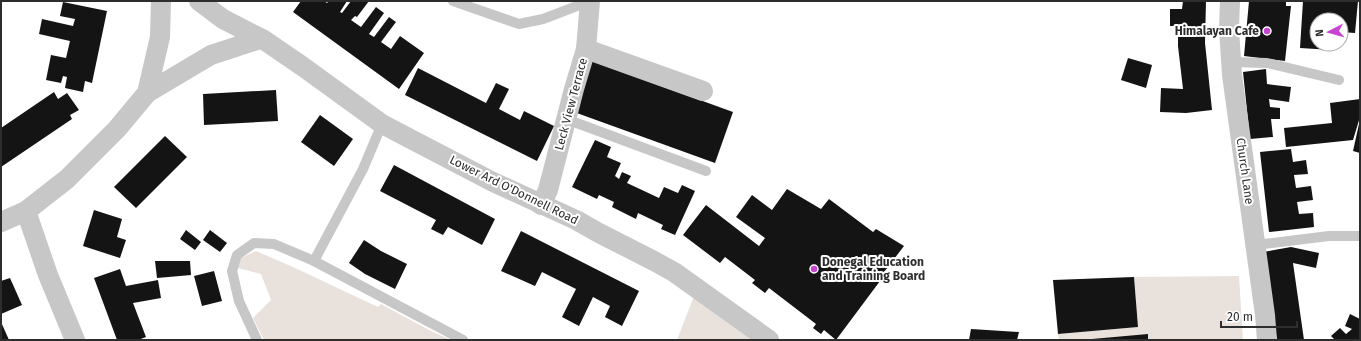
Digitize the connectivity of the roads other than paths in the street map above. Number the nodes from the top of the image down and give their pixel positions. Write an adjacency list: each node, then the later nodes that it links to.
1 (161, 1): 11 (street)
2 (199, 1): 6 (street, Lower Ard O'Donnell Road)
3 (453, 1): 4 (lane)
4 (590, 1): 7 (street, Leck View Terrace)
5 (1230, 1): 8 (street, Church Lane)
6 (260, 39): 11 (street); 13 (street, Lower Ard O'Donnell Road)
7 (586, 49): 10 (street); 12 (street, Leck View Terrace)
8 (1231, 62): 9 (lane); 19 (street, Church Lane)
9 (1339, 80)
10 (703, 91)
11 (147, 93): 16 (street)
12 (566, 119): 14 (lane); 15 (street, Leck View Terrace)
13 (382, 124): 15 (street, Lower Ard O'Donnell Road); 20 (lane)
14 (706, 171)
15 (542, 204): 24 (street, Lower Ard O'Donnell Road)
16 (26, 210): 17 (street); 21 (street)
17 (1, 222)
18 (1360, 236): 19 (lane)
19 (1256, 245): 25 (street, Church Lane)
20 (314, 261): 22 (lane); 23 (lane)
21 (75, 340)
22 (257, 340)
23 (464, 340)
24 (769, 340)
25 (1267, 340)

